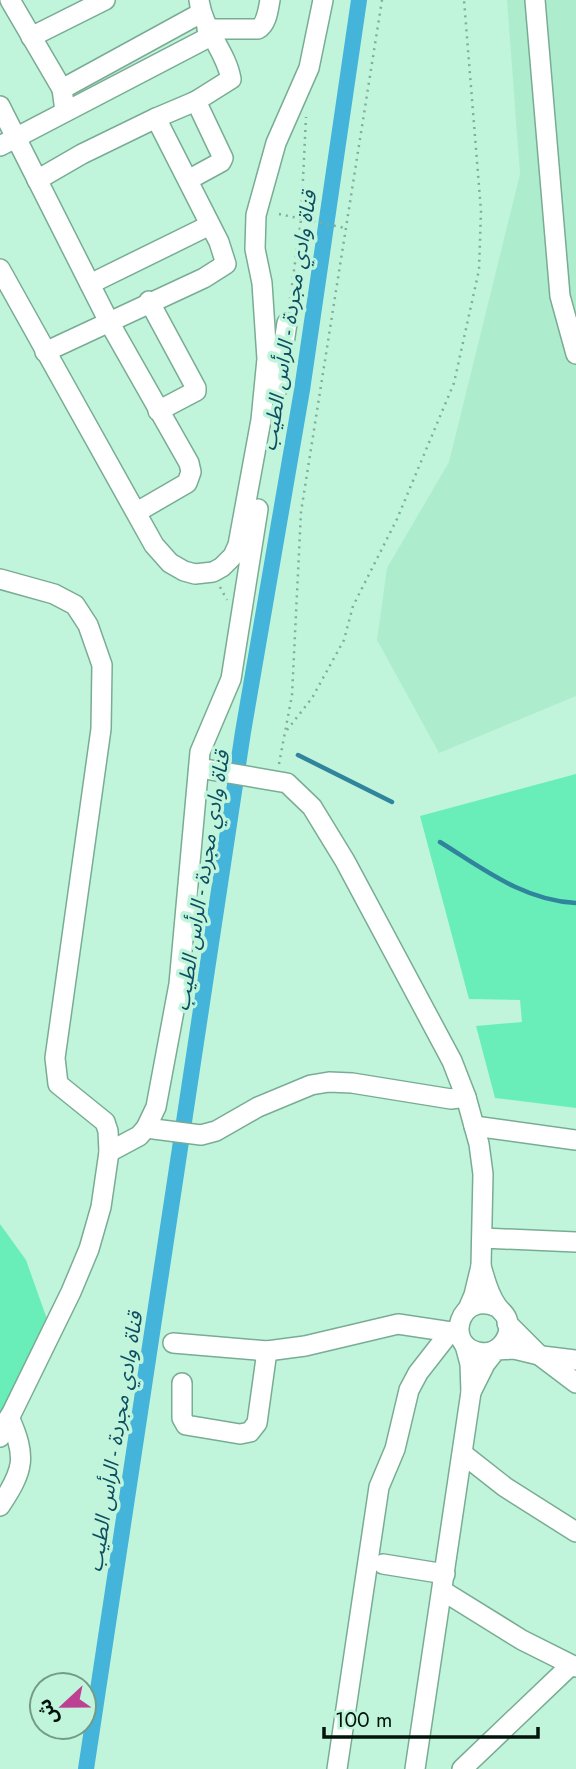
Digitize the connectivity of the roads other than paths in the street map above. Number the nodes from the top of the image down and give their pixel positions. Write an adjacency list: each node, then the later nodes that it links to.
1 (10, 0): 7 (street)
2 (105, 0): 7 (street)
3 (270, 0): 6 (street)
4 (323, 0): 25 (street)
5 (535, 0): 23 (street)
6 (205, 20): 8 (street); 9 (street); 11 (street)
7 (32, 37): 8 (street)
8 (62, 89): 11 (street)
9 (197, 101): 12 (street); 15 (street)
10 (0, 106): 13 (street)
11 (65, 111): 13 (street)
12 (156, 118): 14 (street); 15 (street)
13 (9, 141): 14 (street)
14 (37, 180): 18 (street)
15 (188, 180): 16 (street)
16 (210, 225): 18 (street); 19 (street)
17 (0, 270): 22 (street)
18 (90, 284): 20 (street)
19 (149, 301): 20 (street); 24 (street)
20 (109, 322): 22 (street); 24 (street)
21 (287, 323): 27 (street)
22 (45, 352): 25 (street)
23 (576, 354)
24 (158, 411): 25 (street)
25 (137, 512)
26 (0, 579): 32 (street)
27 (204, 769): 28 (street); 30 (street)
28 (466, 1097): 29 (street); 30 (street)
29 (474, 1126): 31 (street); 33 (street)
30 (153, 1129): 32 (street)
31 (576, 1140)
32 (109, 1152): 47 (street)
33 (482, 1238): 34 (street); 35 (street)
34 (576, 1242)
35 (481, 1266): 36 (street); 37 (street)
36 (468, 1309): 37 (street); 38 (street)
37 (502, 1315): 40 (street); 42 (street)
38 (458, 1337): 40 (street); 41 (street); 46 (street); 55 (street)
39 (173, 1343): 41 (street)
40 (496, 1350): 42 (street); 46 (street)
41 (267, 1351): 44 (street)
42 (539, 1355): 43 (street); 45 (street)
43 (576, 1360)
44 (182, 1383)
45 (576, 1383)
46 (471, 1392): 49 (street)
47 (9, 1417): 48 (street); 50 (street)
48 (0, 1437)
49 (463, 1454): 51 (street); 53 (street)
50 (0, 1506)
51 (576, 1532)
52 (383, 1564): 53 (street)
53 (444, 1582): 54 (street); 56 (street)
54 (573, 1666): 57 (street)
55 (337, 1769)
56 (415, 1769)
57 (462, 1769)

